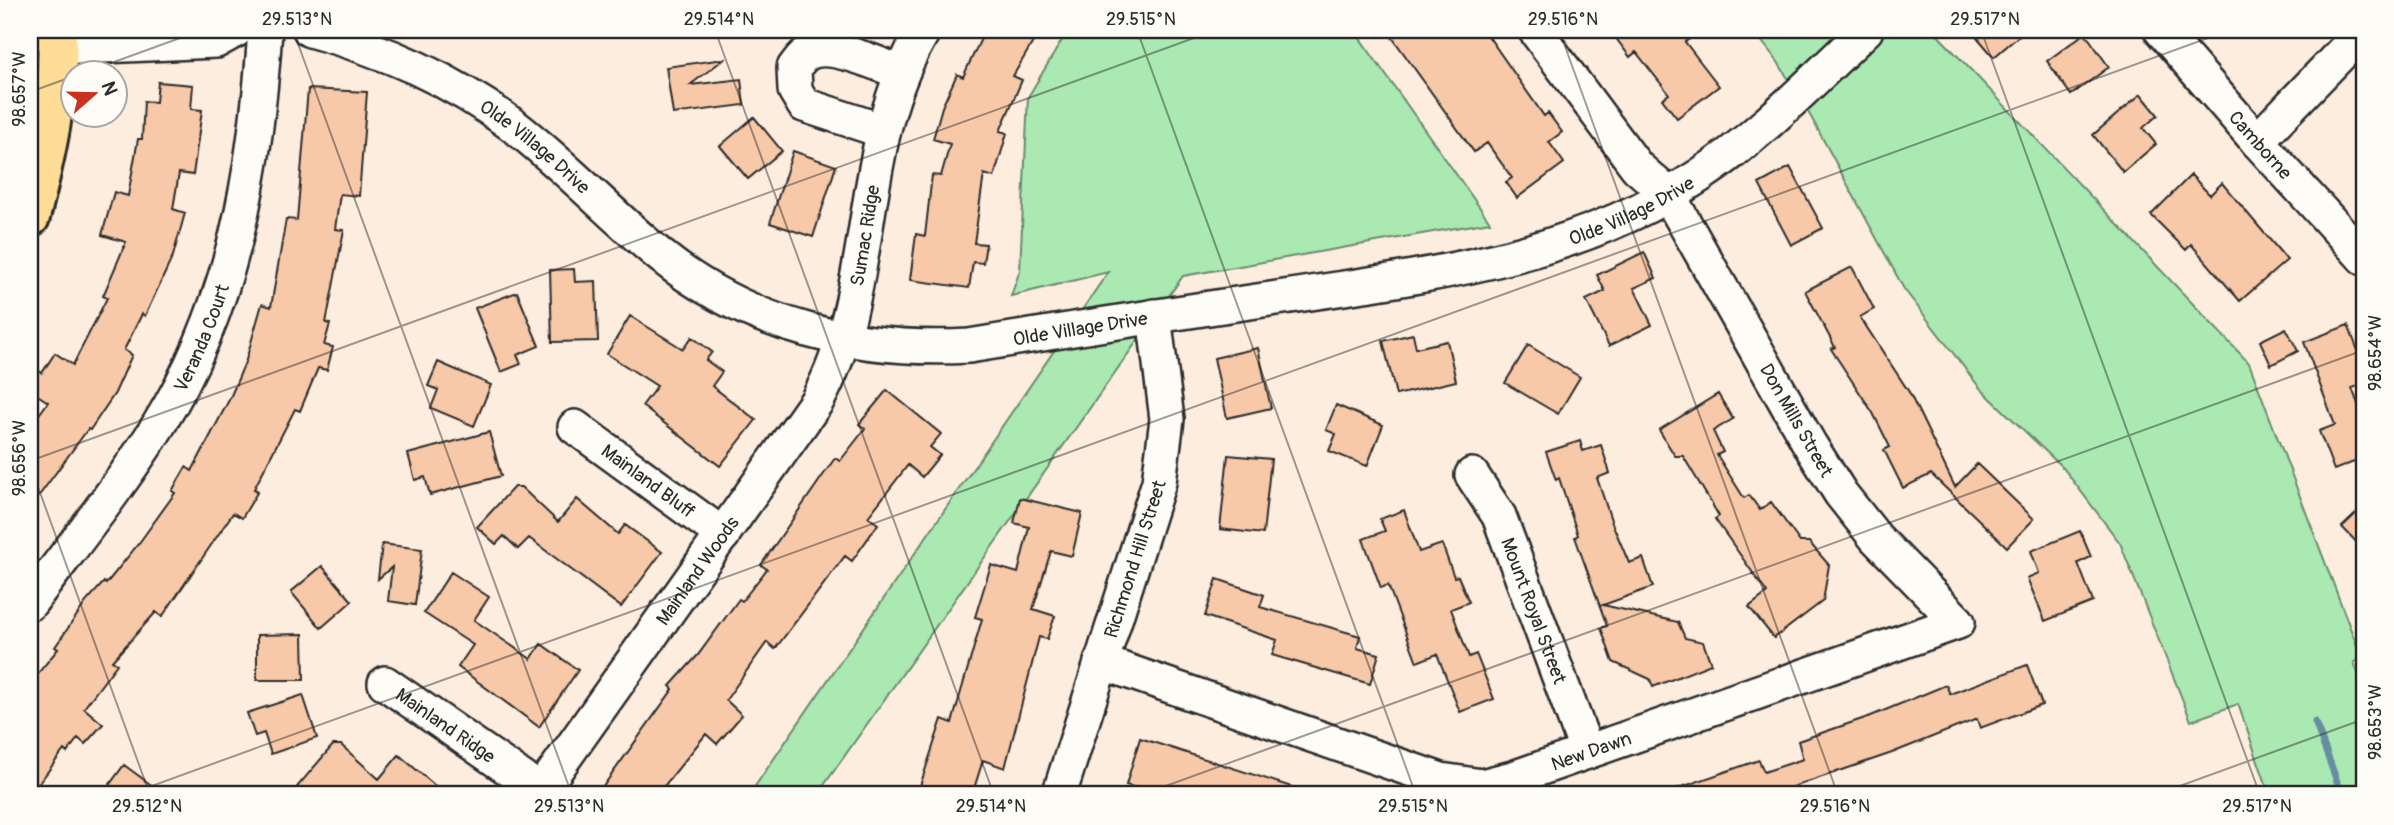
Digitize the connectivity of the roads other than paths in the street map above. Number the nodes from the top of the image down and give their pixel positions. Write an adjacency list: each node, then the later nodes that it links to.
1 (236, 30): 9 (street)
2 (265, 30): 21 (street, Veranda Court)
3 (310, 30): 17 (street, Olde Village Drive)
4 (924, 30): 10 (street, Sumac Ridge)
5 (1535, 30): 13 (street, Don Mills Street)
6 (1866, 30): 13 (street, Olde Village Drive)
7 (2161, 30): 12 (street, Camborne)
8 (2364, 30): 12 (street)
9 (57, 39): 14 (main road)
10 (902, 73): 11 (street, Sumac Ridge); 11 (street)
11 (883, 131): 17 (street, Sumac Ridge)
12 (2257, 141): 15 (street, Camborne)
13 (1668, 194): 16 (street, Olde Village Drive); 22 (street, Don Mills Street)
14 (30, 217)
15 (2364, 258)
16 (1154, 316): 17 (street, Olde Village Drive); 23 (street, Richmond Hill Street)
17 (845, 340): 20 (street, Mainland Woods)
18 (575, 427): 20 (street, Mainland Bluff)
19 (1472, 475): 25 (street, Mount Royal Street)
20 (723, 535): 26 (street, Mainland Woods)
21 (30, 603)
22 (1958, 622): 25 (street, New Dawn)
23 (1101, 662): 25 (street, New Dawn); 27 (street, Richmond Hill Street)
24 (385, 683): 26 (street, Mainland Ridge)
25 (1587, 752)
26 (539, 793)
27 (1059, 795)

